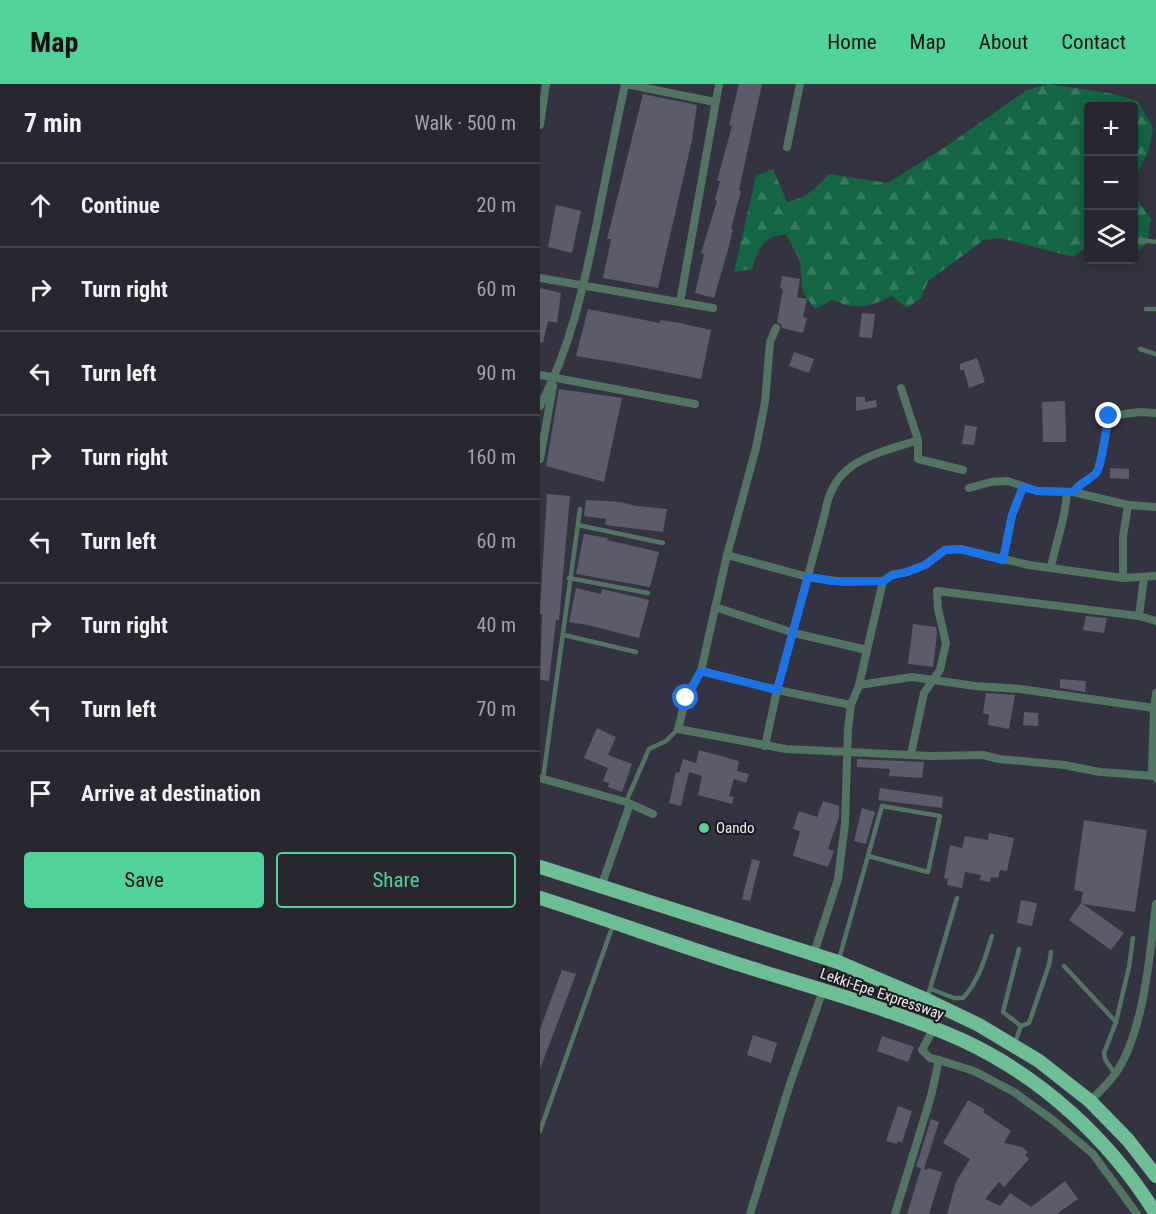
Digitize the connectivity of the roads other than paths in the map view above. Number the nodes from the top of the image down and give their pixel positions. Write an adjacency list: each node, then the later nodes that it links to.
1 (546, 84): 6 (street)
2 (626, 84): 5 (street); 11 (street)
3 (719, 84): 5 (street)
4 (800, 84): 7 (street)
5 (715, 102): 12 (street)
6 (540, 125)
7 (787, 147)
8 (1138, 240): 9 (lane)
9 (1156, 242)
10 (540, 278): 11 (street)
11 (584, 285): 12 (street); 20 (street)
12 (680, 302): 13 (street)
13 (713, 308)
14 (1146, 309): 15 (lane)
15 (1156, 309)
16 (776, 328): 36 (street)
17 (1140, 349): 18 (lane)
18 (1156, 354)
19 (540, 375): 20 (street)
20 (555, 378): 22 (street); 23 (street); 26 (street)
21 (901, 388): 25 (street)
22 (695, 404)
23 (540, 406)
24 (1156, 413): 30 (street)
25 (918, 440): 27 (street); 40 (street)
26 (540, 459)
27 (963, 470)
28 (1023, 487): 29 (street); 30 (street); 37 (street)
29 (969, 488)
30 (1070, 492): 31 (street); 38 (street)
31 (1128, 505): 32 (street); 43 (street)
32 (1156, 507)
33 (580, 509): 34 (lane)
34 (578, 525): 35 (lane); 42 (lane)
35 (663, 543)
36 (727, 555): 40 (street); 46 (street)
37 (1003, 560): 38 (street); 44 (street)
38 (1051, 567): 43 (street)
39 (1156, 576): 41 (street)
40 (808, 577): 44 (street); 49 (street)
41 (1144, 577): 43 (street); 47 (street)
42 (569, 578): 45 (lane); 50 (lane)
43 (1123, 578)
44 (883, 581): 51 (street)
45 (648, 593)
46 (715, 608): 49 (street); 53 (street)
47 (1139, 616): 48 (street); 54 (street)
48 (1156, 621)
49 (794, 633): 51 (street); 56 (street)
50 (564, 635): 52 (lane); 65 (lane)
51 (867, 650): 55 (street)
52 (636, 652)
53 (701, 671): 56 (street); 60 (street)
54 (934, 680): 55 (street); 59 (street); 63 (street)
55 (859, 686): 58 (street)
56 (777, 690): 58 (street); 61 (street)
57 (1156, 693): 59 (street)
58 (851, 705): 62 (street)
59 (1154, 708): 64 (street)
60 (678, 729): 61 (street); 66 (lane)
61 (765, 746): 62 (street)
62 (848, 753): 63 (street); 79 (street)
63 (911, 754): 64 (street)
64 (1156, 777)
65 (541, 779): 66 (street)
66 (628, 803): 67 (street); 70 (street)
67 (653, 814)
68 (868, 856): 68 (lane); 80 (lane)
69 (540, 867): 70 (highway, Lekki-Epe Expressway)
70 (601, 887): 79 (highway, Lekki-Epe Expressway)
71 (540, 898): 74 (highway, Lekki-Epe Expressway)
72 (957, 898): 83 (lane)
73 (1156, 904): 90 (street)
74 (614, 923): 82 (highway, Lekki-Epe Expressway); 92 (lane)
75 (992, 936): 83 (lane)
76 (1133, 938): 85 (lane)
77 (1019, 949): 86 (lane)
78 (1051, 952): 86 (lane)
79 (814, 953): 80 (highway, Lekki-Epe Expressway)
80 (838, 962): 83 (highway, Lekki-Epe Expressway)
81 (1064, 966): 85 (lane)
82 (822, 990): 84 (highway, Lekki-Epe Expressway); 94 (street)
83 (925, 995): 84 (highway); 88 (highway, Lekki-Epe Expressway)
84 (908, 1018): 87 (highway, Lekki-Epe Expressway)
85 (1116, 1022): 90 (lane)
86 (1022, 1026): 88 (lane)
87 (934, 1028): 89 (street); 97 (highway, Lekki-Epe Expressway)
88 (1014, 1045): 91 (highway, Lekki-Epe Expressway)
89 (939, 1060): 95 (street); 96 (street)
90 (1115, 1074): 91 (street)
91 (1090, 1101): 93 (highway, Lekki-Epe Expressway)
92 (540, 1131)
93 (1156, 1176)
94 (750, 1214)
95 (895, 1214)
96 (1137, 1214)
97 (1155, 1214)

